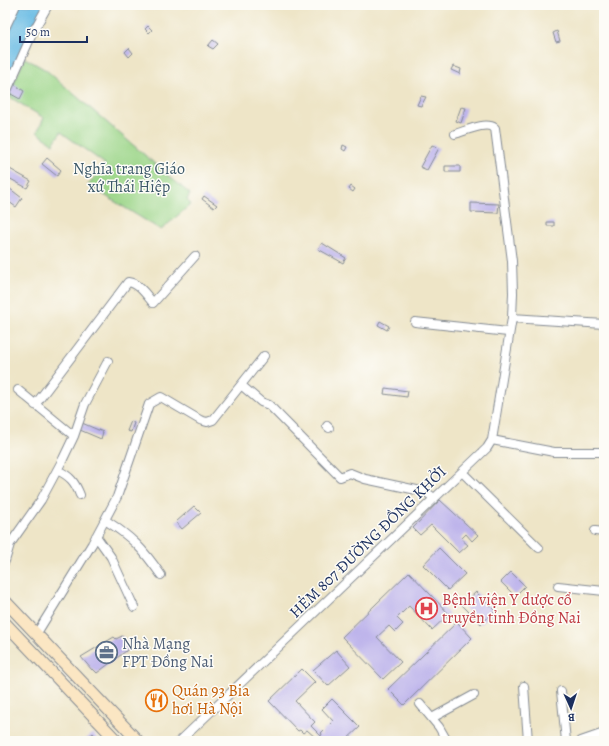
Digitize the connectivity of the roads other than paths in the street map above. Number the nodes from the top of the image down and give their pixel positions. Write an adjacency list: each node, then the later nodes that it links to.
1 (16, 5): 3 (street)
2 (48, 5): 5 (street)
3 (5, 28)
4 (5, 69): 5 (street)
5 (14, 76): 6 (street)
6 (5, 95)
7 (455, 134): 9 (street)
8 (195, 256): 17 (street)
9 (512, 318): 11 (street); 12 (street)
10 (415, 322): 12 (street)
11 (604, 324)
12 (508, 332): 19 (street)
13 (264, 356): 15 (street)
14 (108, 361): 18 (street)
15 (241, 385): 24 (street); 25 (street)
16 (18, 390): 17 (street)
17 (35, 405): 18 (street)
18 (74, 436): 21 (street)
19 (492, 440): 20 (street); 22 (street, HẺM 807 ĐƯỜNG ĐỒNG KHỞI)
20 (604, 452)
21 (57, 470): 23 (street); 30 (street)
22 (462, 472): 24 (street, HẺM 807 ĐƯỜNG ĐỒNG KHỞI); 29 (street)
23 (80, 495)
24 (434, 498): 46 (street, HẺM 807 ĐƯỜNG ĐỒNG KHỞI)
25 (105, 520): 28 (street); 31 (street)
26 (595, 531): 27 (street)
27 (604, 532)
28 (96, 536): 35 (street); 37 (street)
29 (539, 548)
30 (5, 561)
31 (161, 576)
32 (558, 586): 33 (street)
33 (604, 591)
34 (5, 601): 37 (main road)
35 (134, 607)
36 (5, 623): 44 (main road)
37 (37, 634): 45 (main road)
38 (524, 686): 48 (street)
39 (561, 691): 49 (street)
40 (474, 695): 42 (street)
41 (420, 704): 42 (street)
42 (432, 718): 47 (street)
43 (604, 733): 50 (street)
44 (117, 741)
45 (138, 741)
46 (180, 741)
47 (447, 741)
48 (528, 741)
49 (566, 741)
50 (581, 741)

